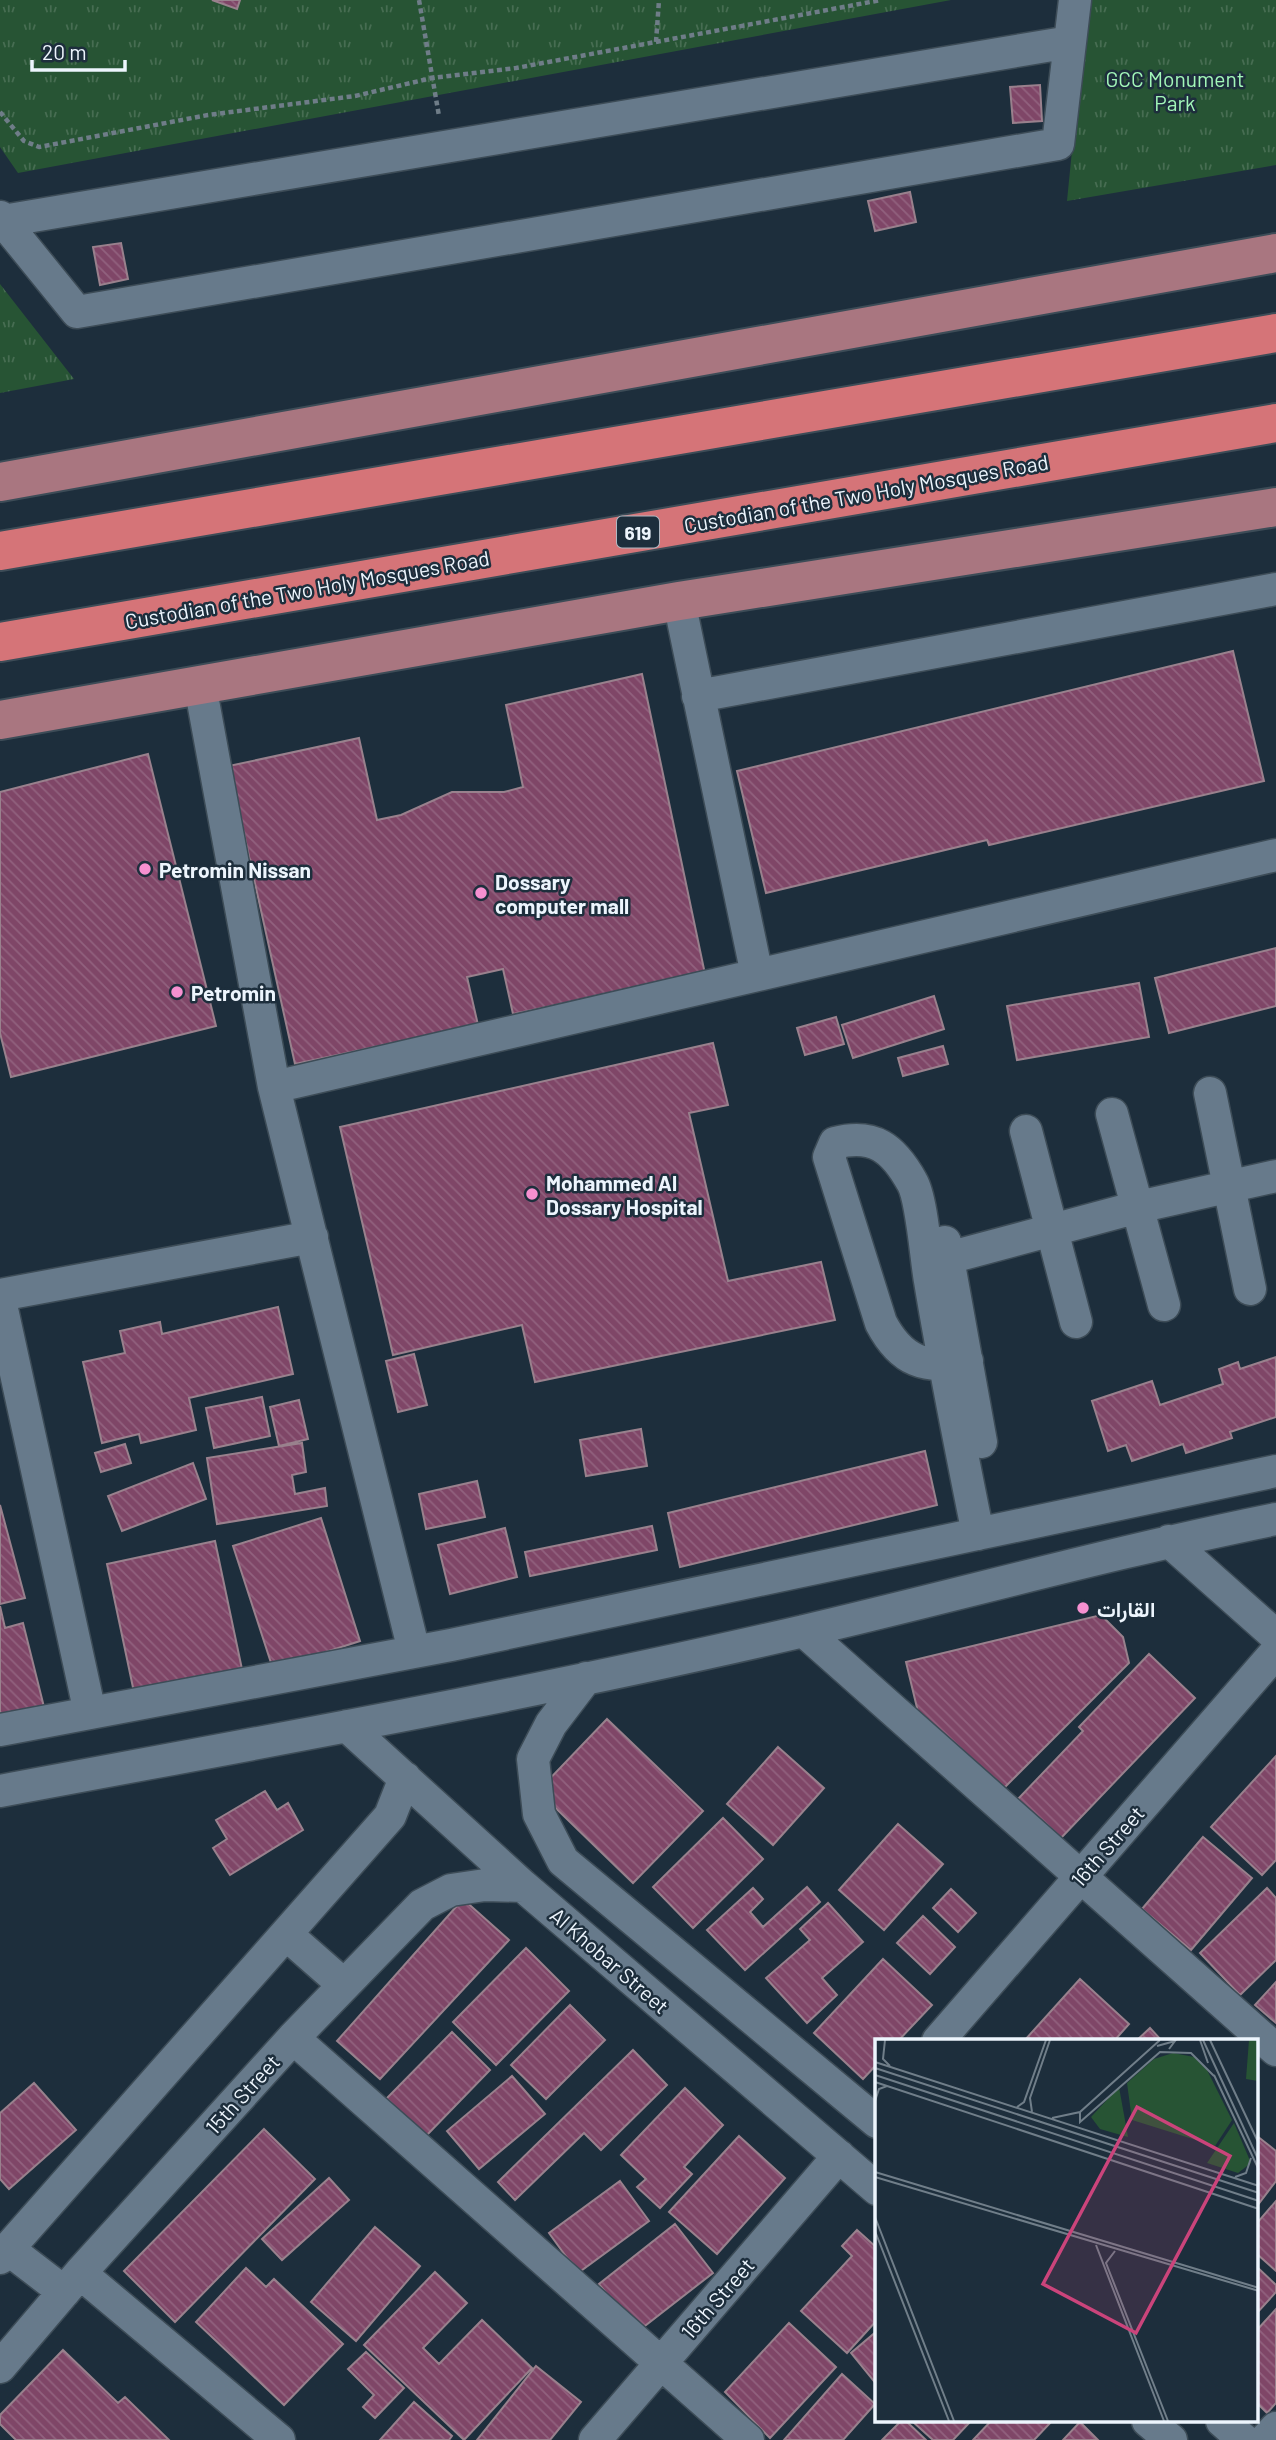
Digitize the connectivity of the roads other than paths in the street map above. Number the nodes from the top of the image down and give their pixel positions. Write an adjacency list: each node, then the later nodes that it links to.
1 (1075, 0): 2 (street)
2 (1070, 41): 3 (street); 3 (street)
3 (1, 219)
4 (1276, 253): 7 (main road)
5 (1276, 333): 9 (highway)
6 (1276, 423): 12 (highway, Custodian of the Two Holy Mosques Road / 619)
7 (0, 482)
8 (1276, 507): 11 (main road)
9 (0, 551)
10 (1276, 589): 14 (street)
11 (679, 601): 13 (main road); 14 (street)
12 (0, 642)
13 (200, 685): 15 (main road); 18 (street)
14 (698, 696): 17 (street)
15 (0, 720)
16 (1276, 855): 17 (street)
17 (757, 975): 18 (street)
18 (274, 1087): 27 (street)
19 (1210, 1093): 24 (street)
20 (1112, 1114): 25 (street)
21 (1026, 1131): 26 (street)
22 (1276, 1176): 24 (street)
23 (914, 1184): 28 (street); 33 (street); 33 (street)
24 (1229, 1187): 25 (street); 29 (street)
25 (1139, 1207): 26 (street); 31 (street)
26 (1052, 1232): 28 (street); 32 (street)
27 (312, 1237): 30 (street); 40 (street)
28 (948, 1258): 33 (street)
29 (1250, 1289)
30 (0, 1298): 43 (street)
31 (1164, 1305)
32 (1076, 1322)
33 (956, 1363): 36 (street)
34 (1276, 1471): 36 (street)
35 (1276, 1519): 37 (street)
36 (988, 1532): 40 (street)
37 (1169, 1541): 38 (street); 39 (street)
38 (804, 1631): 42 (street); 48 (street)
39 (1276, 1636)
40 (414, 1651): 43 (street)
41 (1276, 1652): 48 (street, 16th Street)
42 (586, 1678): 44 (street); 51 (street)
43 (90, 1713): 45 (street)
44 (347, 1726): 46 (street, Al Khobar Street); 47 (street)
45 (0, 1730)
46 (405, 1778): 49 (street, Al Khobar Street); 50 (street)
47 (0, 1791)
48 (1081, 1877): 55 (street, 16th Street); 56 (street)
49 (523, 1885): 52 (street, Al Khobar Street); 53 (street, 15th Street)
50 (287, 1935): 53 (street); 60 (street)
51 (662, 1943): 52 (street); 57 (street)
52 (631, 1978): 58 (street, Al Khobar Street)
53 (344, 1985): 54 (street, 15th Street)
54 (293, 2038): 61 (street, 15th Street); 62 (street)
55 (940, 2039)
56 (1276, 2050)
57 (875, 2117)
58 (839, 2156): 59 (street, Al Khobar Street); 62 (street, 16th Street)
59 (875, 2187)
60 (7, 2241): 61 (street)
61 (72, 2282): 63 (street, 15th Street); 67 (street)
62 (661, 2363): 68 (street, 16th Street); 69 (street)
63 (0, 2367)
64 (1149, 2422): 70 (street)
65 (1223, 2422): 71 (street)
66 (1276, 2428): 72 (street)
67 (279, 2440)
68 (595, 2440)
69 (748, 2440)
70 (1171, 2440)
71 (1244, 2440)
72 (1265, 2440)

